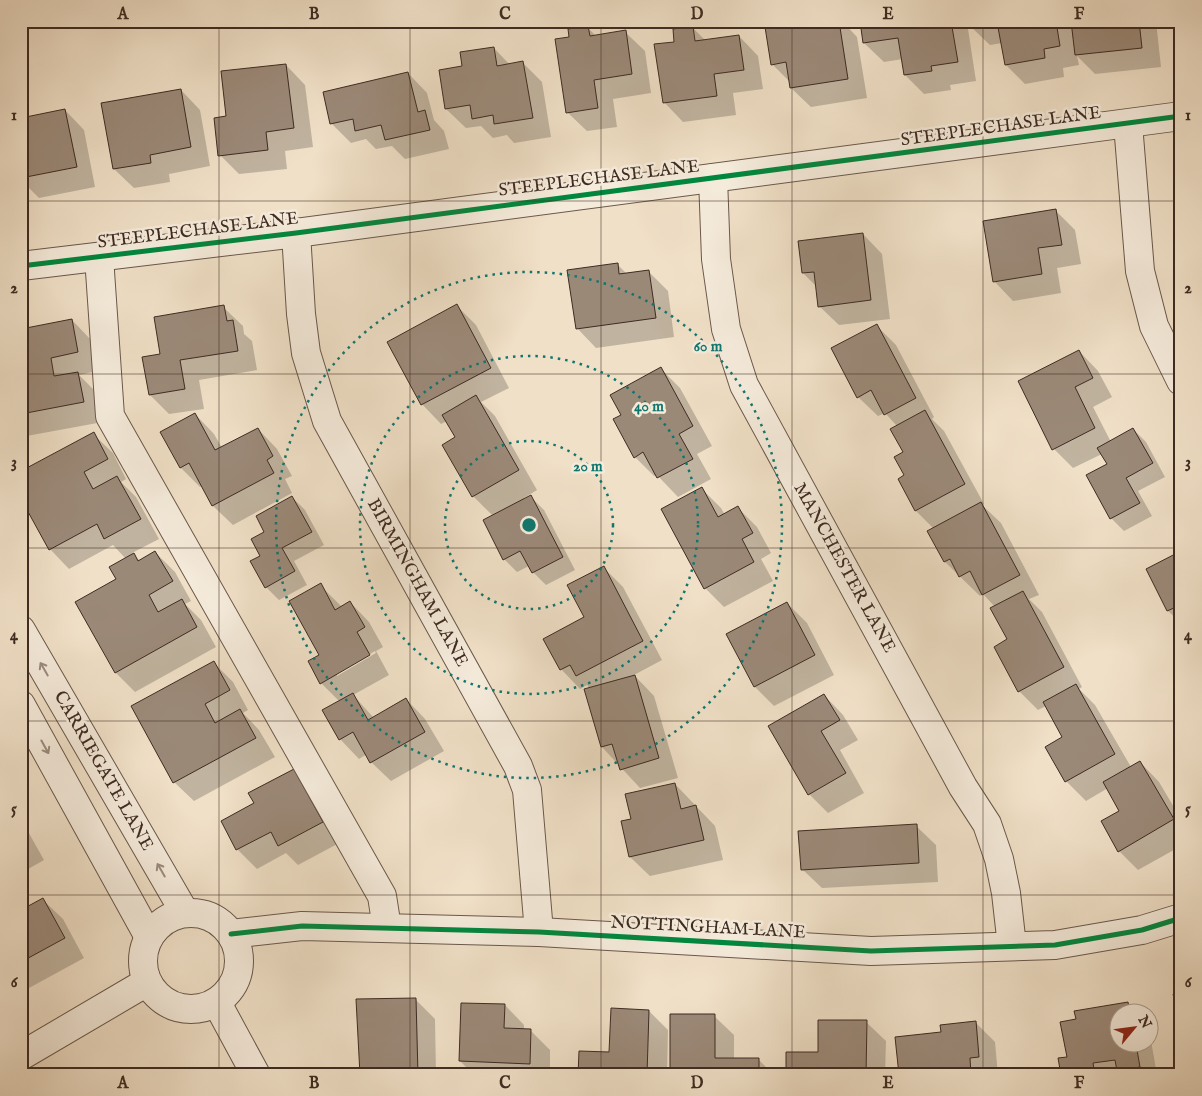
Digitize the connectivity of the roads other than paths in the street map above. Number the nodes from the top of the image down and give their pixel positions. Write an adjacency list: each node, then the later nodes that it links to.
1 (1181, 116): 2 (street, STEEPLECHASE LANE)
2 (1128, 124): 3 (street, STEEPLECHASE LANE); 7 (street)
3 (713, 178): 4 (street, STEEPLECHASE LANE); 16 (street, MANCHESTER LANE)
4 (296, 233): 5 (street, STEEPLECHASE LANE); 13 (street, BIRMINGHAM LANE)
5 (99, 257): 6 (street, STEEPLECHASE LANE); 12 (street)
6 (21, 266)
7 (1181, 381)
8 (21, 630): 10 (street, CARRIEGATE LANE, one-way to 8)
9 (21, 705): 15 (street, one-way to 15)
10 (185, 913): 14 (street); 15 (street)
11 (1181, 918): 16 (street, NOTTINGHAM LANE)
12 (386, 928): 13 (street, NOTTINGHAM LANE); 14 (street, NOTTINGHAM LANE)
13 (539, 932): 16 (street, NOTTINGHAM LANE)
14 (231, 934): 18 (street)
15 (149, 937): 17 (street)
16 (1012, 946)
17 (147, 982): 18 (street); 19 (street)
18 (216, 1003): 20 (street)
19 (21, 1056)
20 (256, 1075)

